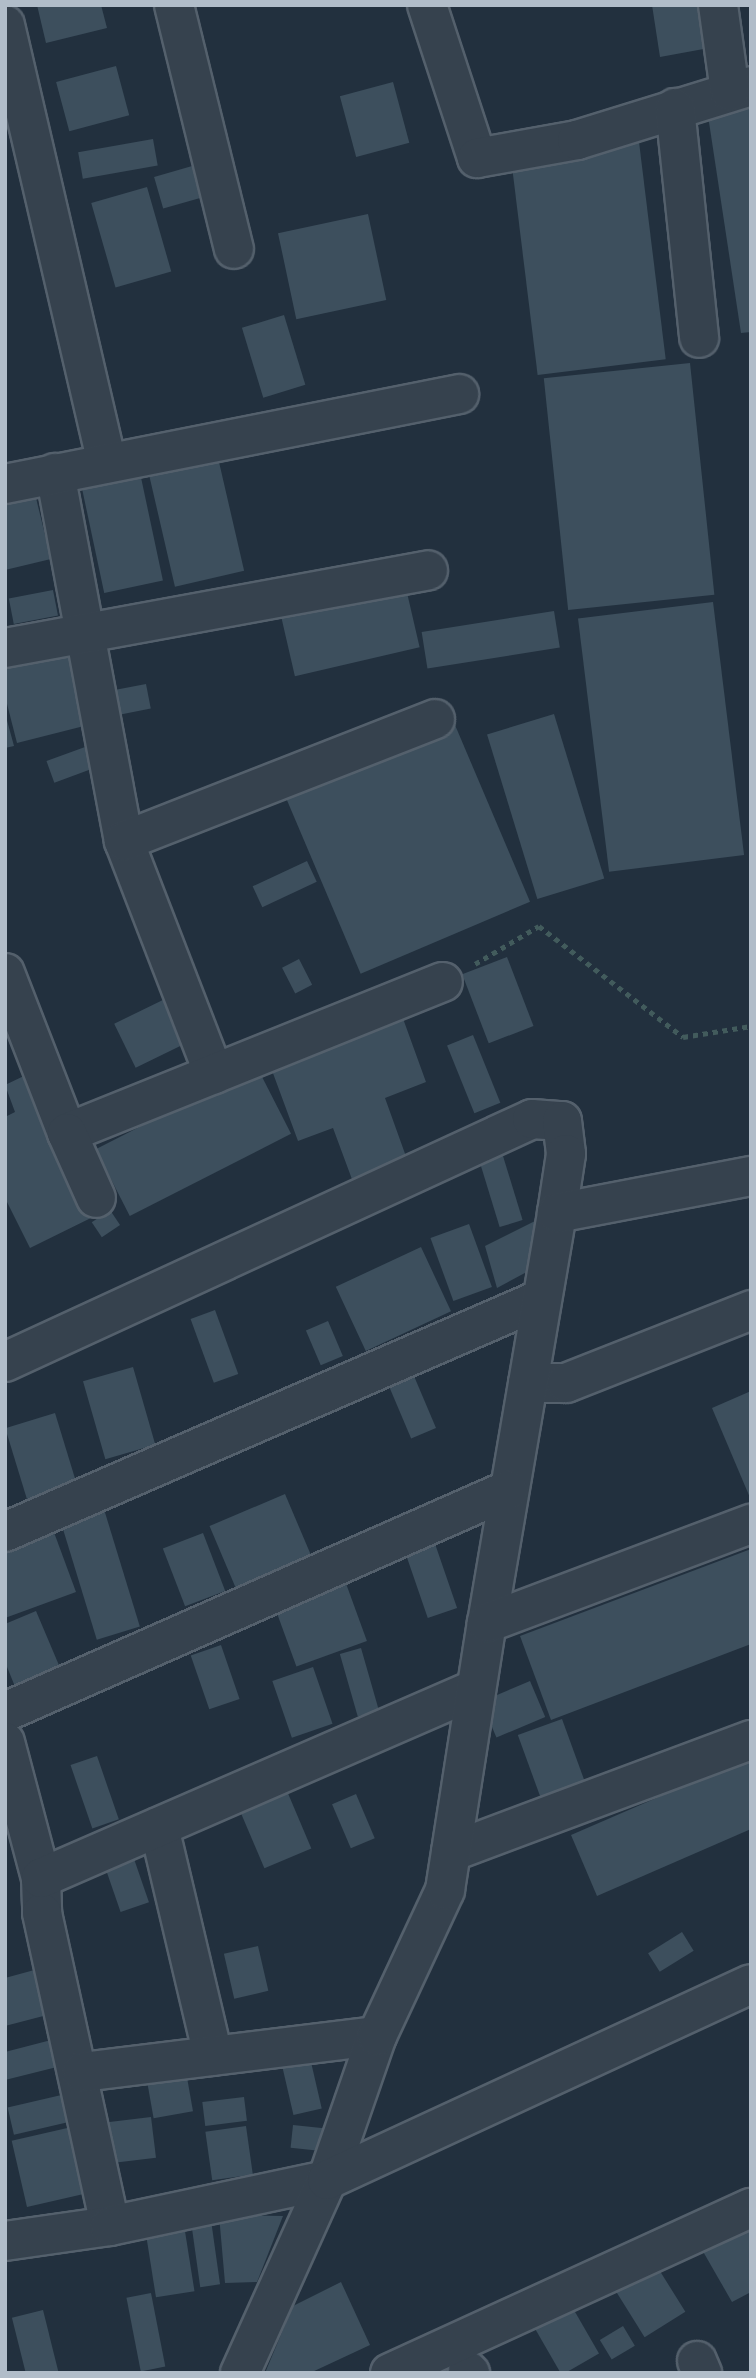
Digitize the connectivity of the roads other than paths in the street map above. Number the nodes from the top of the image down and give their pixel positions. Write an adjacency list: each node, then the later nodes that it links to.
1 (174, 5): 7 (street)
2 (427, 5): 6 (street)
3 (718, 5): 5 (street)
4 (5, 25): 10 (street)
5 (741, 89): 6 (street)
6 (675, 108): 8 (street)
7 (234, 249)
8 (699, 338)
9 (458, 394): 10 (street)
10 (107, 463): 11 (street)
11 (55, 473): 12 (street); 14 (street)
12 (5, 484)
13 (428, 570): 14 (street)
14 (88, 630): 15 (street); 17 (street)
15 (5, 649)
16 (435, 719): 17 (street)
17 (124, 841): 20 (street)
18 (5, 973): 21 (street)
19 (443, 982): 20 (street)
20 (214, 1074): 21 (street)
21 (67, 1133): 23 (street)
22 (751, 1176): 24 (street)
23 (96, 1198)
24 (557, 1213): 25 (street); 27 (street)
25 (541, 1299): 28 (street); 31 (street)
26 (751, 1310): 28 (street)
27 (5, 1362)
28 (528, 1383): 29 (street)
29 (508, 1490): 32 (street); 34 (street)
30 (751, 1524): 32 (street)
31 (5, 1532)
32 (486, 1623): 33 (street)
33 (476, 1689): 37 (street); 38 (street)
34 (5, 1712)
35 (751, 1740): 38 (street)
36 (5, 1742): 39 (street)
37 (159, 1827): 39 (street); 42 (street)
38 (451, 1852): 41 (street)
39 (41, 1878): 43 (street)
40 (751, 1984): 44 (street)
41 (377, 2036): 42 (street); 44 (street)
42 (213, 2056): 43 (street)
43 (82, 2072): 46 (street)
44 (327, 2180): 46 (street); 48 (street)
45 (751, 2208): 49 (street)
46 (110, 2226): 47 (street)
47 (5, 2241)
48 (240, 2373)
49 (390, 2373)

